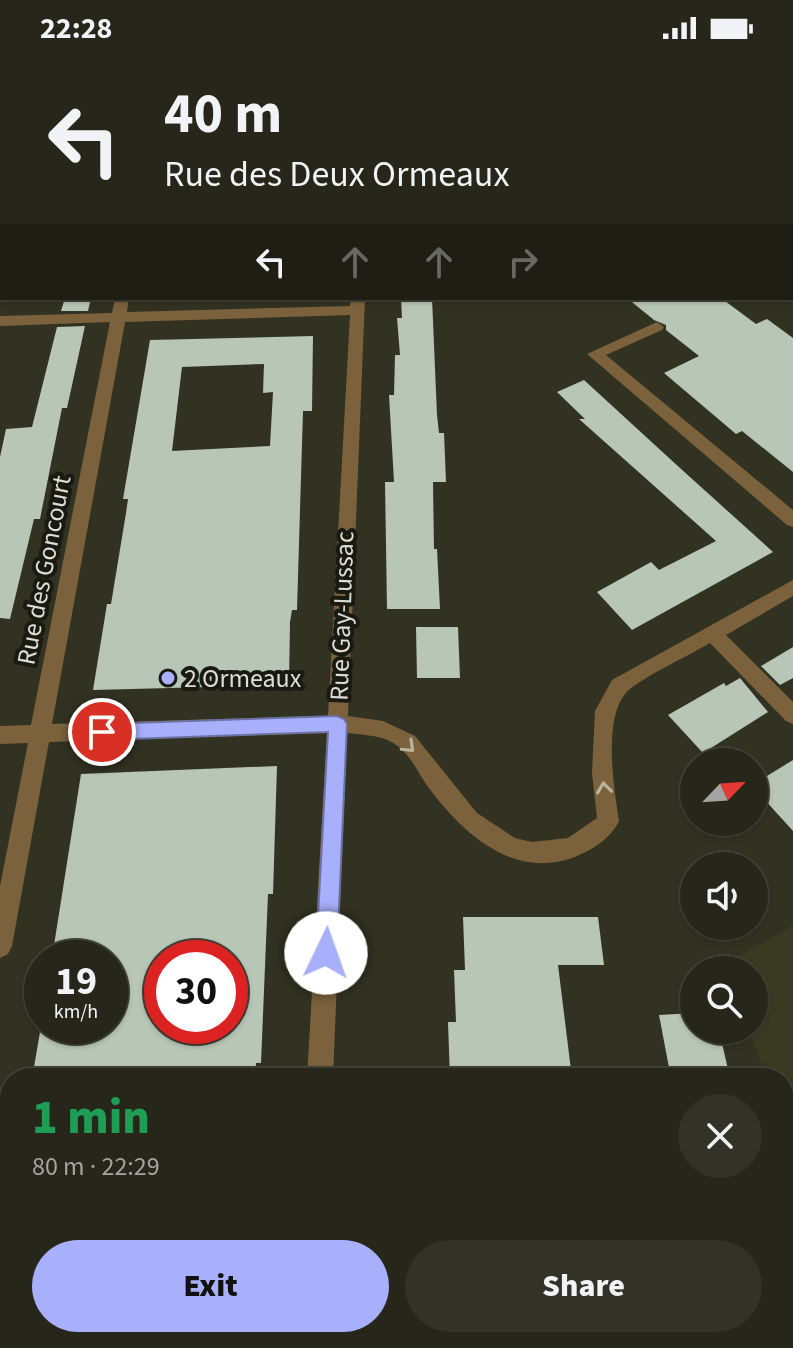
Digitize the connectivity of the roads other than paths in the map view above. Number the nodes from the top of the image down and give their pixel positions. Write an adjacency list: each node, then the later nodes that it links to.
1 (357, 304): 2 (street); 10 (street, Rue Gay-Lussac)
2 (120, 307): 3 (street); 11 (street, Rue des Goncourt)
3 (2, 320): 5 (street)
4 (657, 327): 6 (street)
5 (0, 337)
6 (793, 520)
7 (793, 587): 8 (street)
8 (712, 633): 9 (street); 10 (street, one-way to 8)
9 (793, 715)
10 (337, 724): 11 (street); 14 (street, Rue Gay-Lussac)
11 (39, 734): 12 (street); 13 (street, Rue des Goncourt)
12 (0, 735)
13 (0, 946)
14 (320, 1068)

